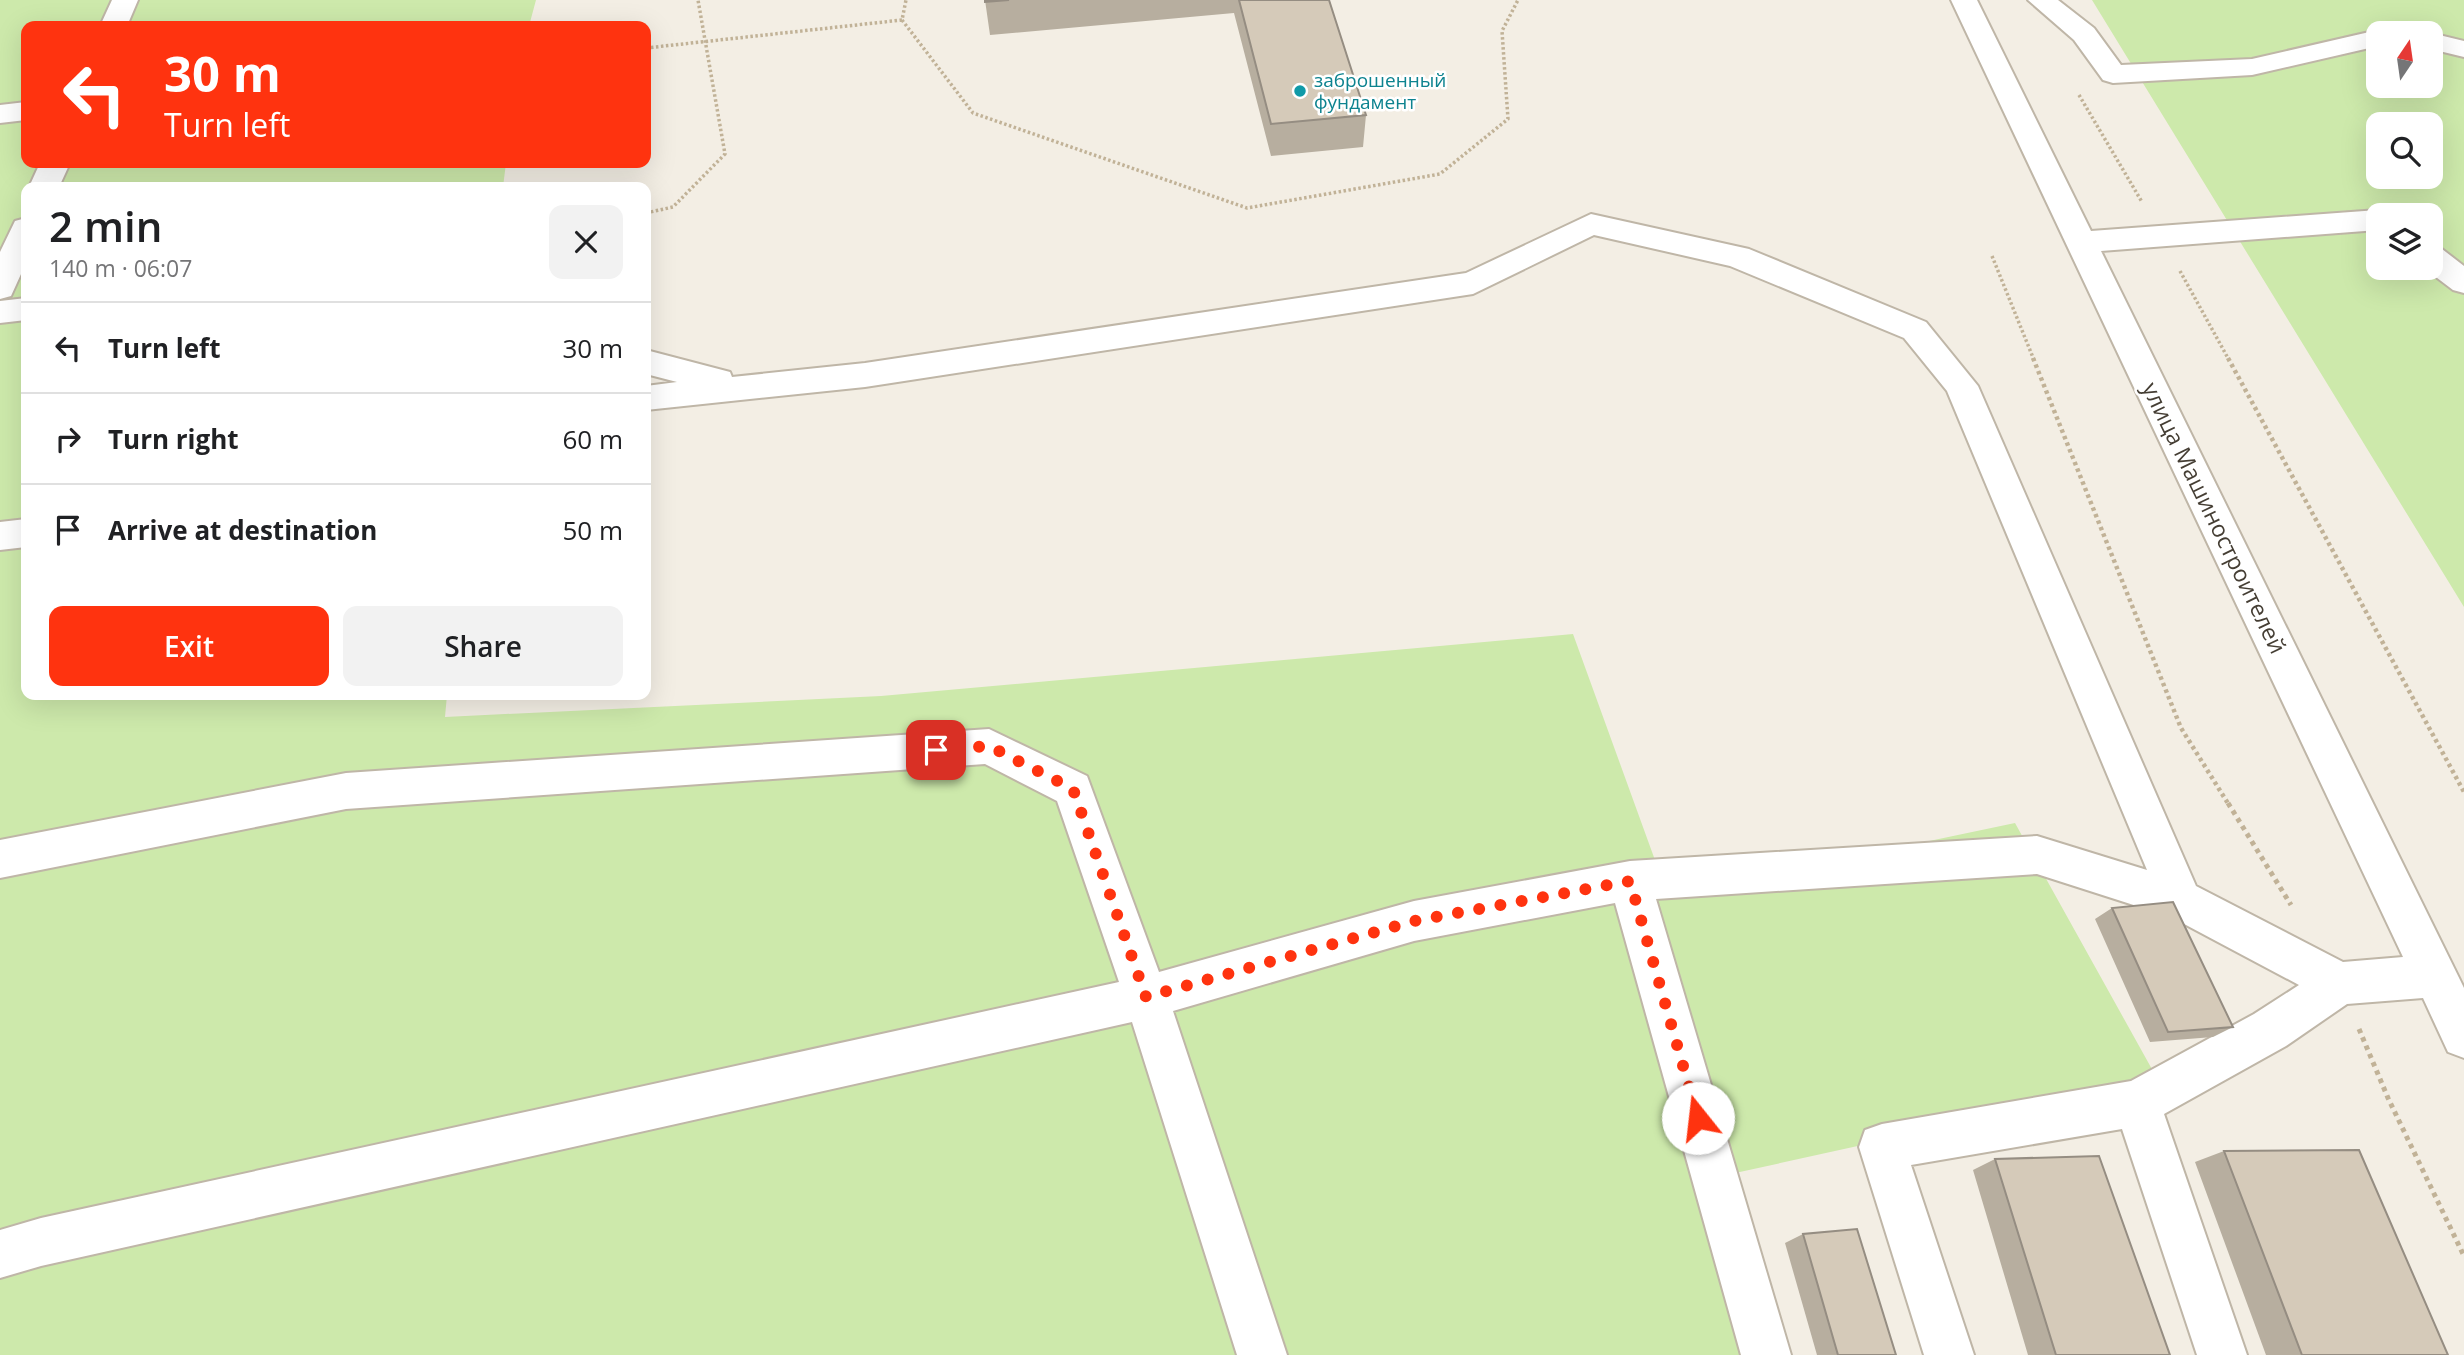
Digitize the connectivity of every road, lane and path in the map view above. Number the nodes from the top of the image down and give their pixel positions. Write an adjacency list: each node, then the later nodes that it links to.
1 (125, 0): 8 (street)
2 (698, 0): 10 (path)
3 (906, 0): 7 (path)
4 (1518, 0): 7 (path)
5 (1964, 0): 22 (street, улица Машиностроителей)
6 (2040, 0): 9 (street)
7 (902, 20): 10 (path)
8 (116, 21)
9 (2366, 41)
10 (704, 43): 12 (path); 17 (path)
11 (2443, 43): 13 (street)
12 (651, 48)
13 (2464, 49)
14 (2072, 83): 19 (path)
15 (21, 112): 16 (street)
16 (0, 114)
17 (651, 212)
18 (2366, 221): 19 (street)
19 (2162, 236): 22 (street); 35 (path)
20 (2443, 239): 23 (street)
21 (21, 240): 27 (street)
22 (2082, 242): 40 (street, улица Машиностроителей)
23 (2464, 246)
24 (1992, 256): 39 (path)
25 (2443, 266): 26 (street)
26 (2464, 282)
27 (0, 288)
28 (21, 310): 29 (street)
29 (0, 313)
30 (651, 363): 31 (street)
31 (741, 386): 32 (street); 38 (street)
32 (651, 397)
33 (21, 534): 34 (street)
34 (0, 536)
35 (2464, 792)
36 (0, 859): 42 (street)
37 (1630, 881): 38 (street); 42 (street); 48 (street)
38 (2182, 900): 41 (street)
39 (2297, 914)
40 (2435, 976): 41 (street); 43 (street, улица Машиностроителей)
41 (2340, 983): 44 (street); 46 (path)
42 (1146, 997): 45 (street); 47 (street)
43 (2464, 1036)
44 (2137, 1104): 49 (street); 50 (street)
45 (0, 1254)
46 (2464, 1256)
47 (1262, 1355)
48 (1766, 1355)
49 (1949, 1355)
50 (2222, 1355)

